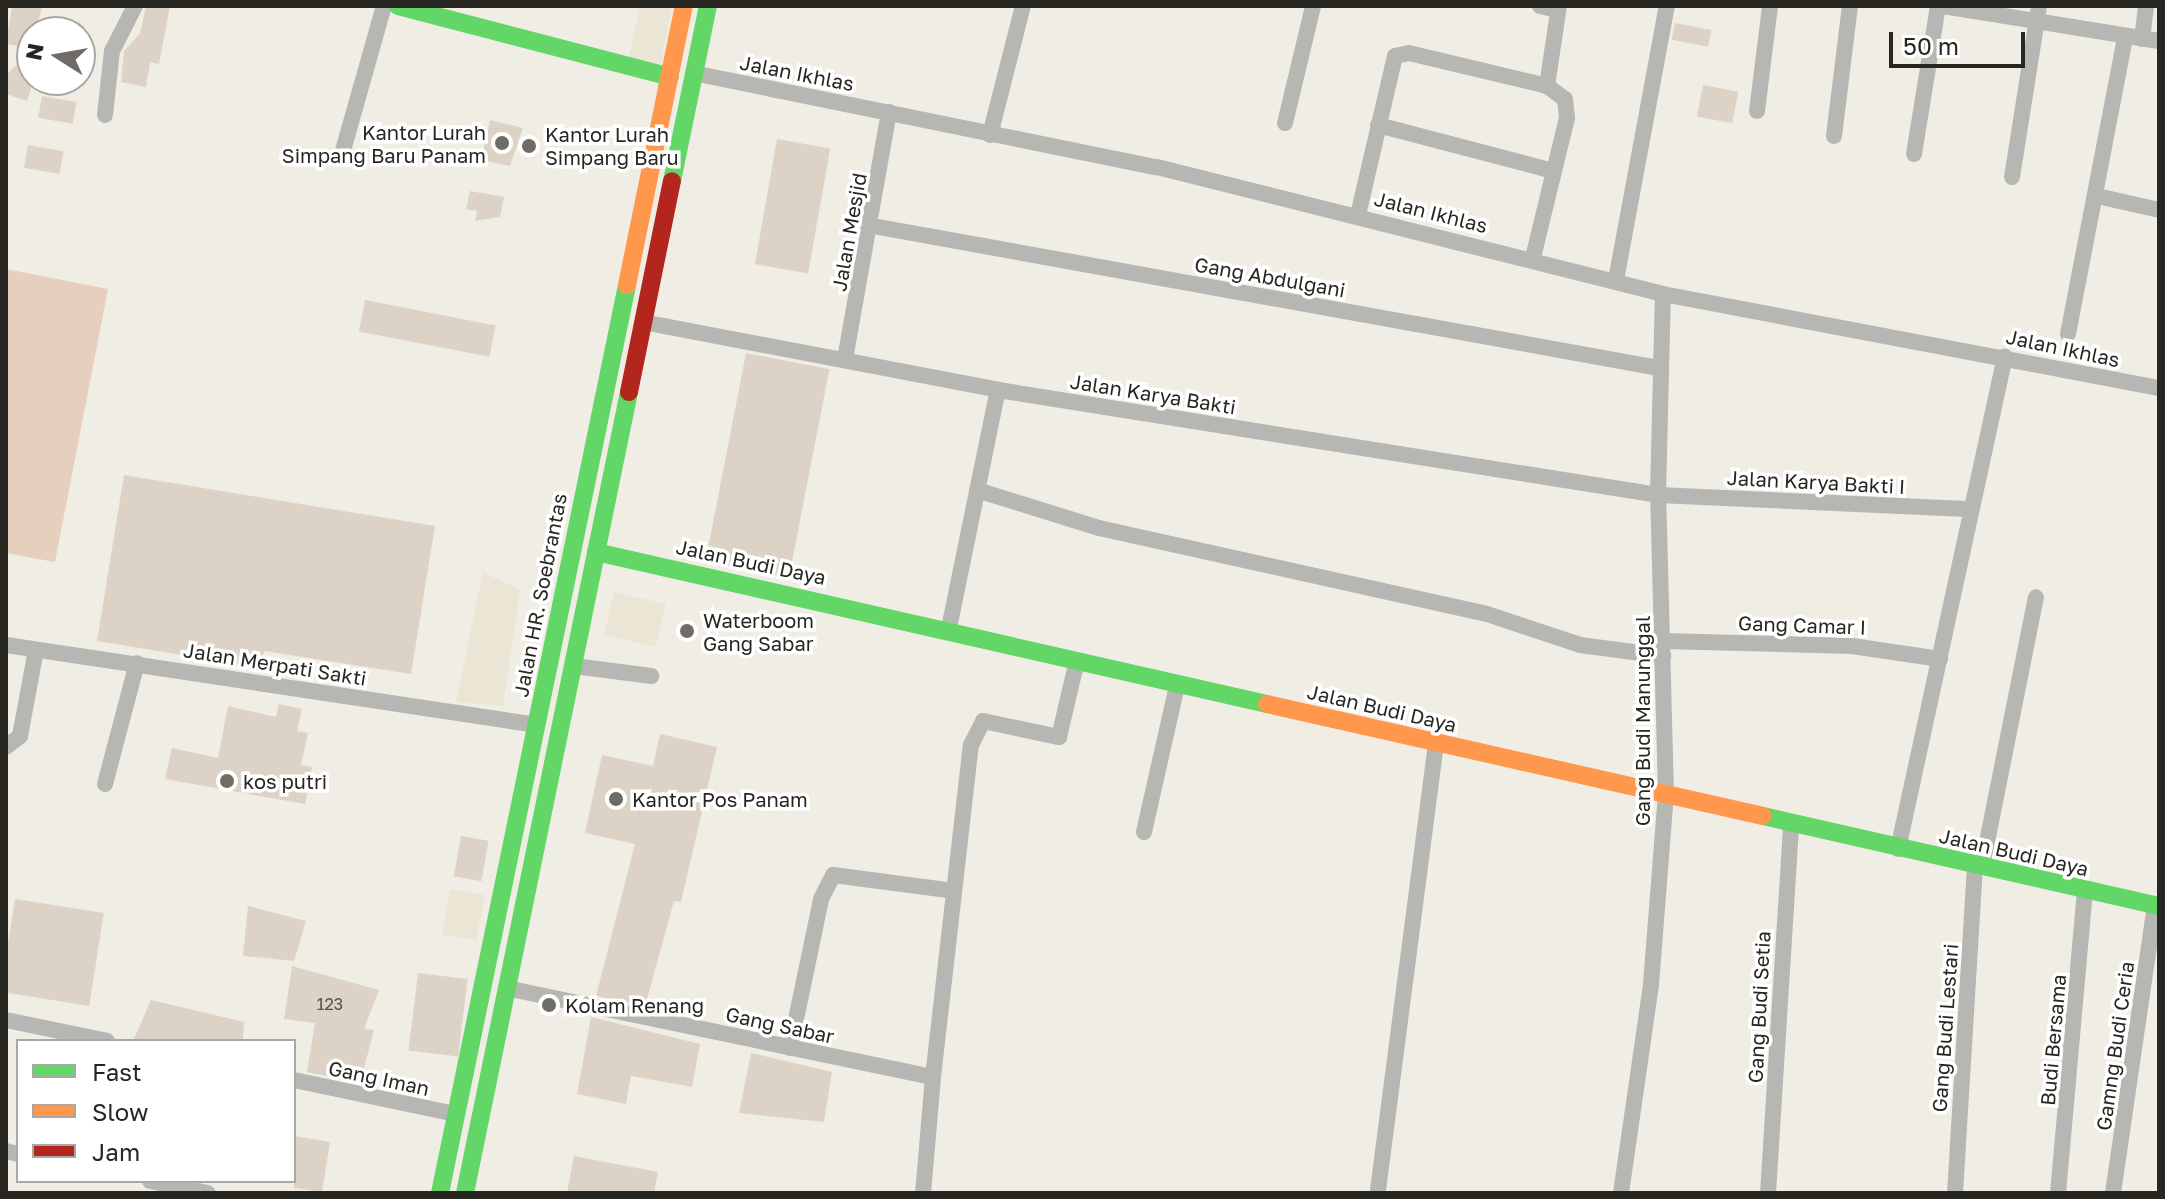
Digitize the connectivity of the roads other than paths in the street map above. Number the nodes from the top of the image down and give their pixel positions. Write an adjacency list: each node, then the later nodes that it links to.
1 (135, 6): 23 (street)
2 (384, 6): 28 (street)
3 (398, 6): 19 (main road)
4 (684, 6): 19 (main road, Jalan HR. Soebrantas)
5 (708, 6): 18 (main road)
6 (1023, 6): 26 (street)
7 (1313, 6): 24 (street)
8 (1540, 6): 14 (street)
9 (1667, 6): 37 (street)
10 (1770, 6): 21 (street)
11 (1850, 6): 27 (street)
12 (1940, 6): 15 (street); 29 (street)
13 (2146, 6): 16 (street)
14 (1559, 8): 20 (street)
15 (2038, 14): 16 (street); 31 (street)
16 (2133, 38): 17 (street); 32 (street)
17 (2159, 41)
18 (693, 73): 22 (street, Jalan Ikhlas); 39 (main road)
19 (670, 77): 61 (main road, Jalan HR. Soebrantas)
20 (1547, 86): 25 (street); 30 (street)
21 (1757, 111)
22 (889, 112): 26 (street, Jalan Ikhlas); 35 (street, Jalan Mesjid)
23 (105, 115)
24 (1285, 123)
25 (1378, 125): 30 (street); 34 (street)
26 (990, 135): 34 (street, Jalan Ikhlas)
27 (1834, 136)
28 (342, 154)
29 (1914, 154)
30 (1553, 171): 36 (street)
31 (2012, 177)
32 (2097, 196): 33 (street); 40 (street)
33 (2159, 210)
34 (1358, 215): 36 (street, Jalan Ikhlas)
35 (873, 226): 42 (street, Jalan Mesjid); 43 (street, Gang Abdulgani)
36 (1533, 258): 37 (street, Jalan Ikhlas)
37 (1616, 280): 38 (street, Jalan Ikhlas)
38 (1663, 294): 41 (street, Jalan Ikhlas); 43 (street, Gang Budi Manunggal)
39 (643, 322): 42 (street, Jalan Karya Bakti); 49 (main road)
40 (2068, 334)
41 (2005, 356): 44 (street, Jalan Ikhlas); 48 (street)
42 (845, 359): 45 (street, Jalan Karya Bakti)
43 (1659, 368): 47 (street, Gang Budi Manunggal)
44 (2159, 388)
45 (998, 390): 46 (street); 47 (street, Jalan Karya Bakti)
46 (977, 490): 51 (street); 53 (street, Gang Camar I)
47 (1658, 495): 48 (street, Jalan Karya Bakti I); 53 (street, Gang Budi Manunggal)
48 (1972, 509): 55 (street)
49 (596, 552): 51 (main road, Jalan Budi Daya); 58 (main road)
50 (2036, 597): 69 (street, Gang Budi Lestari)
51 (949, 628): 56 (main road, Jalan Budi Daya)
52 (6, 645): 54 (street, Jalan Merpati Sakti)
53 (1662, 648): 55 (street, Gang Camar I); 65 (street, Gang Budi Manunggal)
54 (36, 650): 57 (street, Jalan Merpati Sakti); 63 (street)
55 (1940, 659): 68 (street)
56 (1077, 660): 60 (main road, Jalan Budi Daya); 71 (street)
57 (137, 663): 61 (street, Jalan Merpati Sakti); 64 (street)
58 (574, 666): 59 (street); 73 (main road)
59 (651, 676)
60 (1177, 685): 62 (main road, Jalan Budi Daya); 67 (street)
61 (537, 725): 79 (main road, Jalan HR. Soebrantas)
62 (1436, 743): 65 (main road, Jalan Budi Daya); 83 (street)
63 (6, 747)
64 (105, 784)
65 (1666, 795): 66 (main road, Jalan Budi Daya); 88 (street, Gang Budi Manunggal)
66 (1791, 824): 68 (main road, Jalan Budi Daya); 89 (street, Gang Budi Setia)
67 (1144, 832)
68 (1898, 849): 69 (main road, Jalan Budi Daya)
69 (1978, 867): 70 (main road, Jalan Budi Daya); 90 (street, Gang Budi Lestari)
70 (2085, 890): 72 (main road, Jalan Budi Daya); 91 (street, Budi Bersama)
71 (954, 891): 76 (street); 77 (street)
72 (2157, 906): 92 (street, Gamng Budi Ceria)
73 (506, 988): 76 (street, Gang Sabar); 80 (main road)
74 (6, 1020): 75 (street)
75 (97, 1039)
76 (790, 1048): 77 (street, Gang Sabar)
77 (933, 1077): 87 (street)
78 (296, 1080): 81 (street, Gang Iman)
79 (461, 1091): 80 (main road); 81 (main road, Jalan HR. Soebrantas)
80 (484, 1095): 86 (main road)
81 (456, 1114): 85 (main road, Jalan HR. Soebrantas)
82 (160, 1183): 84 (street)
83 (1378, 1190)
84 (208, 1193)
85 (440, 1193)
86 (465, 1193)
87 (923, 1193)
88 (1621, 1193)
89 (1768, 1193)
90 (1955, 1193)
91 (2058, 1193)
92 (2113, 1193)

